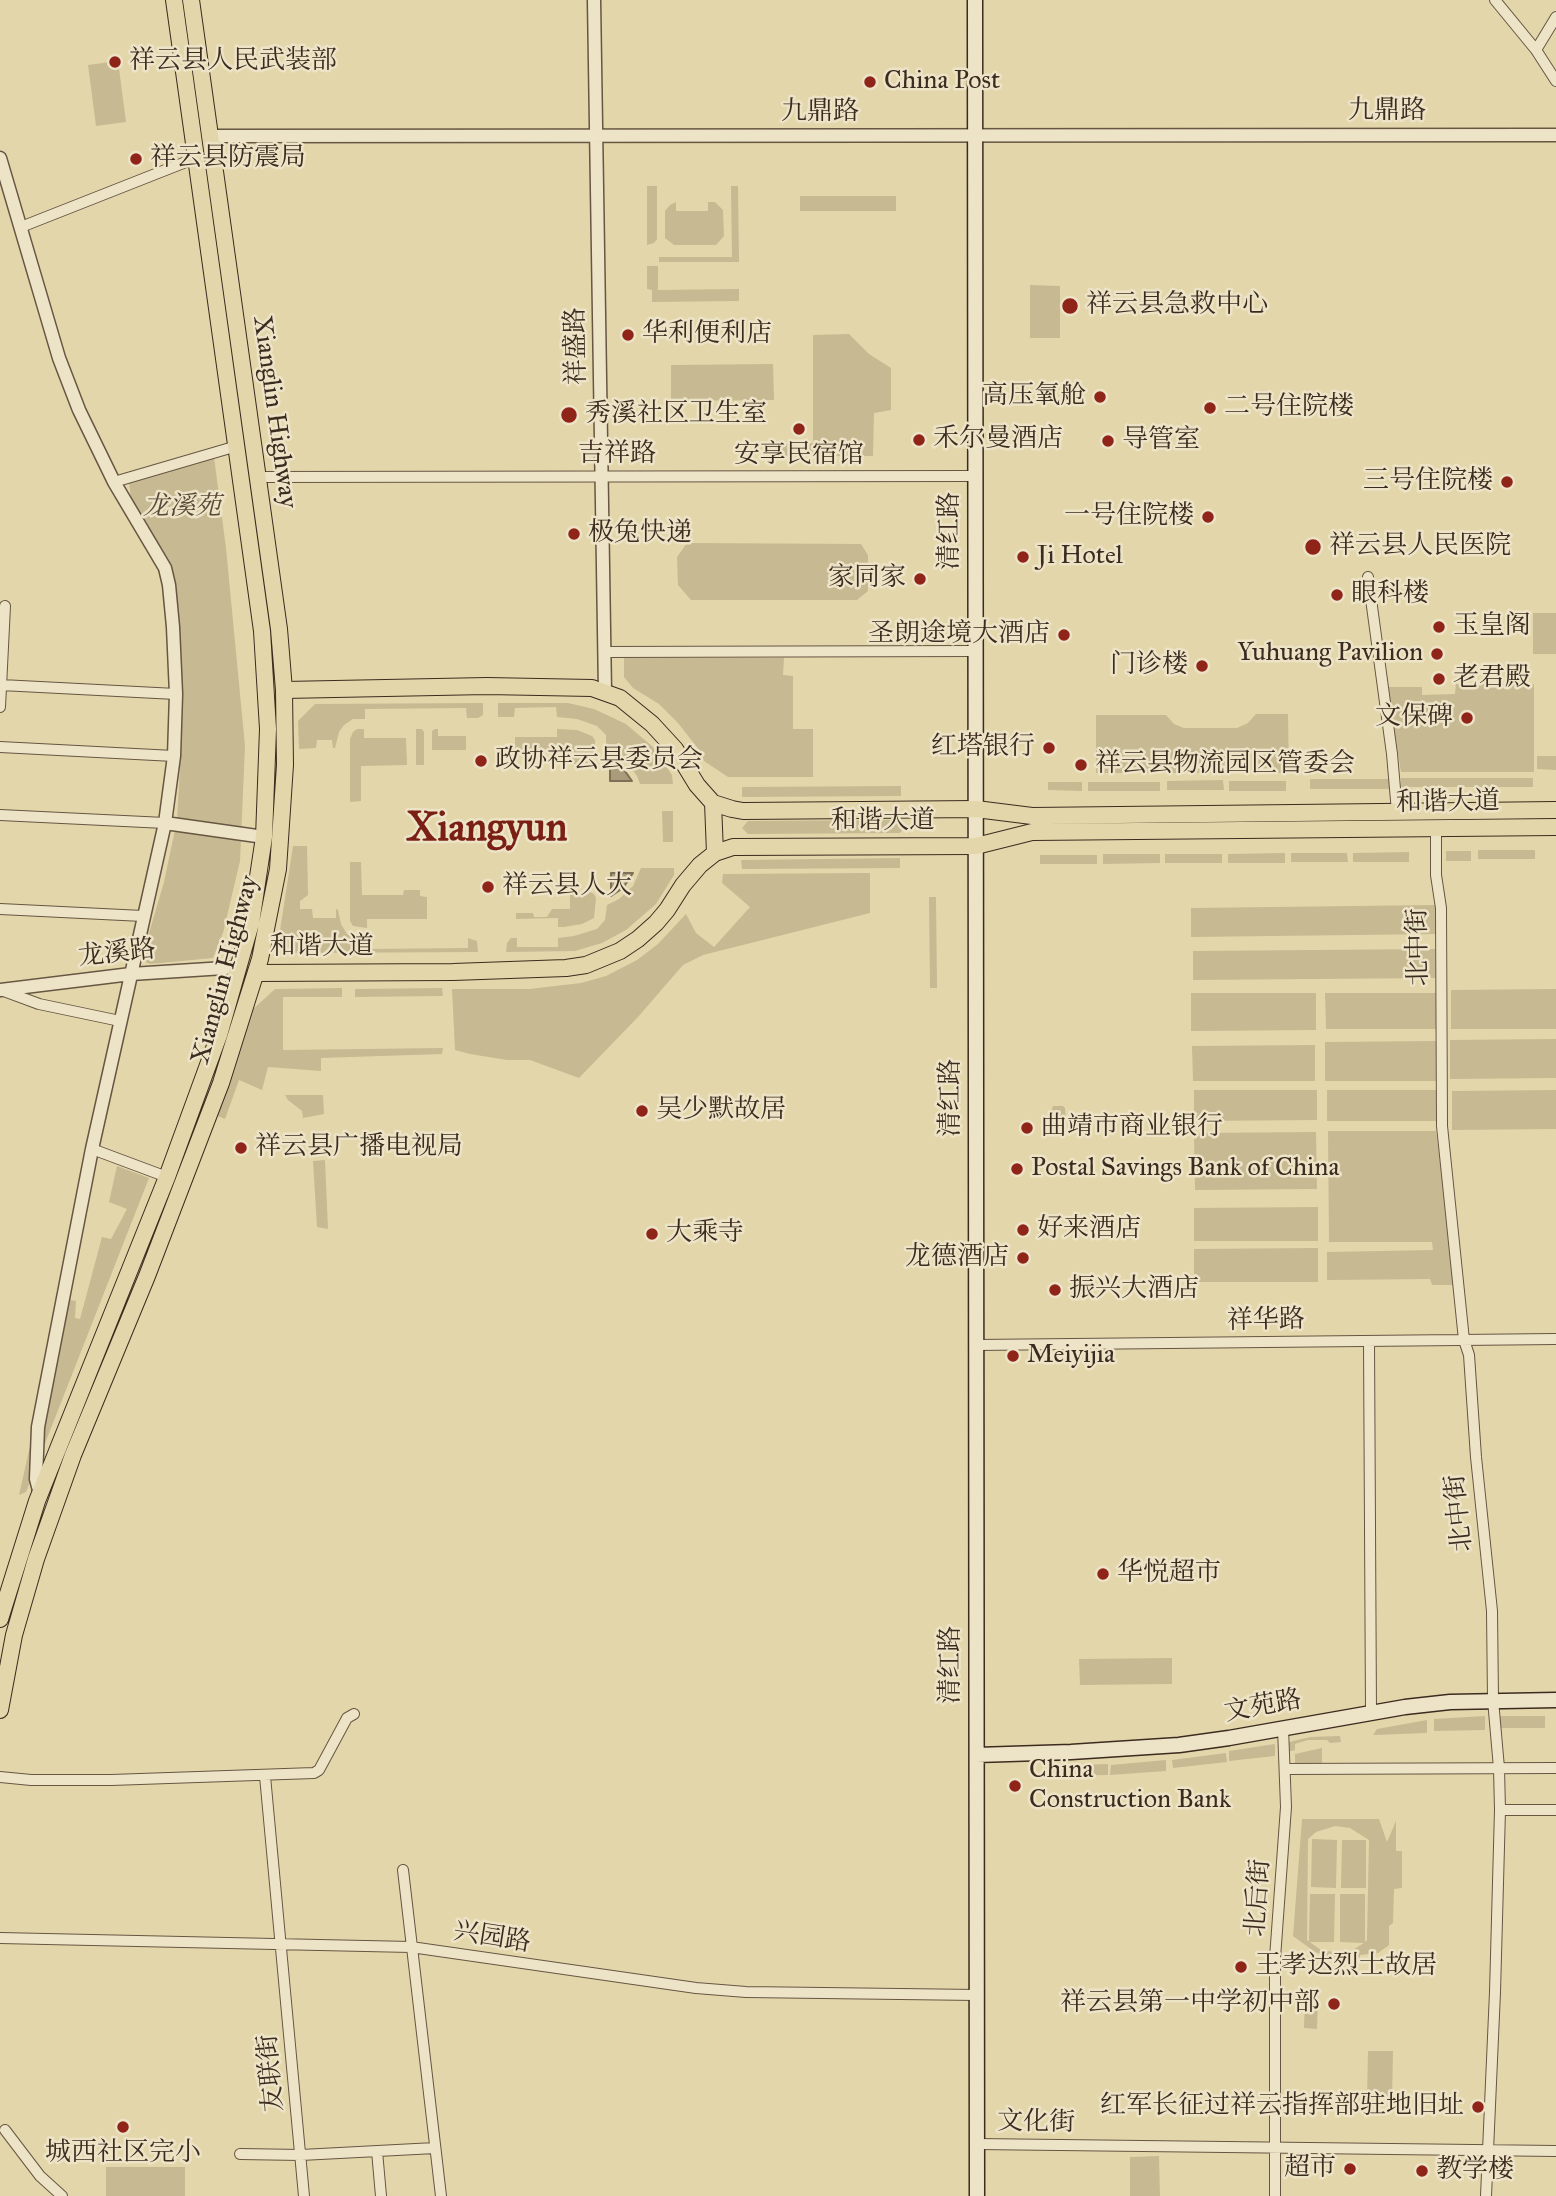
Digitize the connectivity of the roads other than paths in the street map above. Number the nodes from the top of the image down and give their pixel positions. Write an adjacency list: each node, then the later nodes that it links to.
1 (174, 0): 13 (main road, Xianglin Highway)
2 (191, 0): 10 (main road, Xianglin Highway)
3 (594, 0): 11 (street, 祥盛路)
4 (975, 0): 12 (main road, 清红路)
5 (1495, 0): 7 (street)
6 (1556, 17): 7 (street)
7 (1536, 50): 8 (street)
8 (1556, 80)
9 (1556, 135): 12 (street, 九鼎路)
10 (211, 136): 11 (street, 九鼎路); 13 (main road); 20 (main road, Xianglin Highway)
11 (596, 136): 12 (street, 九鼎路); 19 (street, 祥盛路)
12 (975, 136): 18 (main road, 清红路)
13 (193, 137): 15 (main road, Xianglin Highway)
14 (0, 158): 16 (street)
15 (196, 158): 16 (street); 17 (main road, Xianglin Highway)
16 (21, 227): 22 (street)
17 (237, 446): 21 (main road, Xianglin Highway); 22 (street)
18 (975, 475): 19 (street, 吉祥路); 26 (main road, 清红路)
19 (601, 476): 20 (street, 吉祥路); 25 (street, 祥盛路)
20 (259, 477): 21 (main road); 28 (main road, Xianglin Highway)
21 (242, 478): 42 (main road, Xianglin Highway)
22 (114, 482): 30 (street)
23 (1368, 577): 37 (street)
24 (5, 606): 27 (street)
25 (604, 652): 26 (street); 29 (street, 祥盛路)
26 (975, 652): 35 (main road, 清红路)
27 (1, 685): 30 (street); 31 (street)
28 (284, 690): 29 (main road); 48 (main road, Xianglin Highway)
29 (605, 692): 34 (main road)
30 (176, 694): 33 (street)
31 (0, 707)
32 (0, 747): 33 (street)
33 (174, 756): 39 (street)
34 (713, 803): 35 (main road, 和谐大道); 44 (main road)
35 (976, 810): 37 (main road, 和谐大道); 43 (main road, 清红路)
36 (1556, 810): 37 (main road, 和谐大道)
37 (1397, 812)
38 (0, 815): 39 (street)
39 (165, 823): 42 (street); 46 (street)
40 (1556, 827): 41 (main road, 和谐大道)
41 (1436, 828): 43 (main road, 和谐大道); 55 (street, 北中街)
42 (264, 837): 47 (main road, Xianglin Highway)
43 (976, 846): 44 (main road, 和谐大道); 57 (main road, 清红路)
44 (715, 853): 48 (main road, 和谐大道)
45 (0, 909): 46 (street)
46 (143, 916): 49 (street)
47 (240, 967): 48 (main road); 49 (street, 龙溪路); 53 (main road, Xianglin Highway)
48 (256, 973): 62 (main road, Xianglin Highway)
49 (131, 974): 50 (street, 龙溪路); 51 (street)
50 (0, 990): 51 (street)
51 (120, 1021): 52 (street)
52 (92, 1149): 53 (street); 58 (street)
53 (167, 1177): 58 (main road, Xianglin Highway)
54 (1556, 1339): 55 (street, 祥华路)
55 (1464, 1340): 56 (street, 祥华路); 60 (street, 北中街)
56 (1368, 1341): 57 (street, 祥华路); 63 (street)
57 (976, 1345): 66 (main road, 清红路)
58 (40, 1494): 59 (main road, Xianglin Highway)
59 (0, 1619)
60 (1493, 1700): 61 (main road, 文苑路); 63 (main road, 文苑路); 67 (street, 北中街)
61 (1556, 1700)
62 (0, 1710)
63 (1371, 1713): 65 (main road, 文苑路)
64 (355, 1714): 70 (street)
65 (1283, 1728): 66 (main road, 文苑路); 69 (street, 北后街)
66 (977, 1755): 78 (main road, 清红路)
67 (1499, 1768): 68 (street); 69 (street); 72 (street, 北中街)
68 (1556, 1768)
69 (1285, 1769): 82 (street, 北后街)
70 (265, 1776): 71 (street); 76 (street, 友联街)
71 (0, 1777)
72 (1500, 1810): 73 (street); 84 (street, 北中街)
73 (1556, 1810)
74 (402, 1870): 77 (street)
75 (0, 1938): 76 (street, 兴园路)
76 (281, 1945): 77 (street, 兴园路); 87 (street, 友联街)
77 (411, 1947): 78 (street, 兴园路); 81 (street)
78 (977, 1995): 80 (main road, 清红路)
79 (5, 2130): 88 (street)
80 (977, 2144): 82 (street, 文化街); 92 (main road, 清红路)
81 (435, 2148): 83 (street); 91 (street)
82 (1275, 2148): 84 (street, 文化街); 93 (street, 北后街)
83 (377, 2151): 87 (street); 90 (street)
84 (1487, 2151): 85 (street, 文化街); 94 (street, 北中街)
85 (1556, 2151)
86 (240, 2154): 87 (street)
87 (301, 2155): 89 (street, 友联街)
88 (62, 2196)
89 (304, 2196)
90 (382, 2196)
91 (441, 2196)
92 (977, 2196)
93 (1275, 2196)
94 (1486, 2196)

